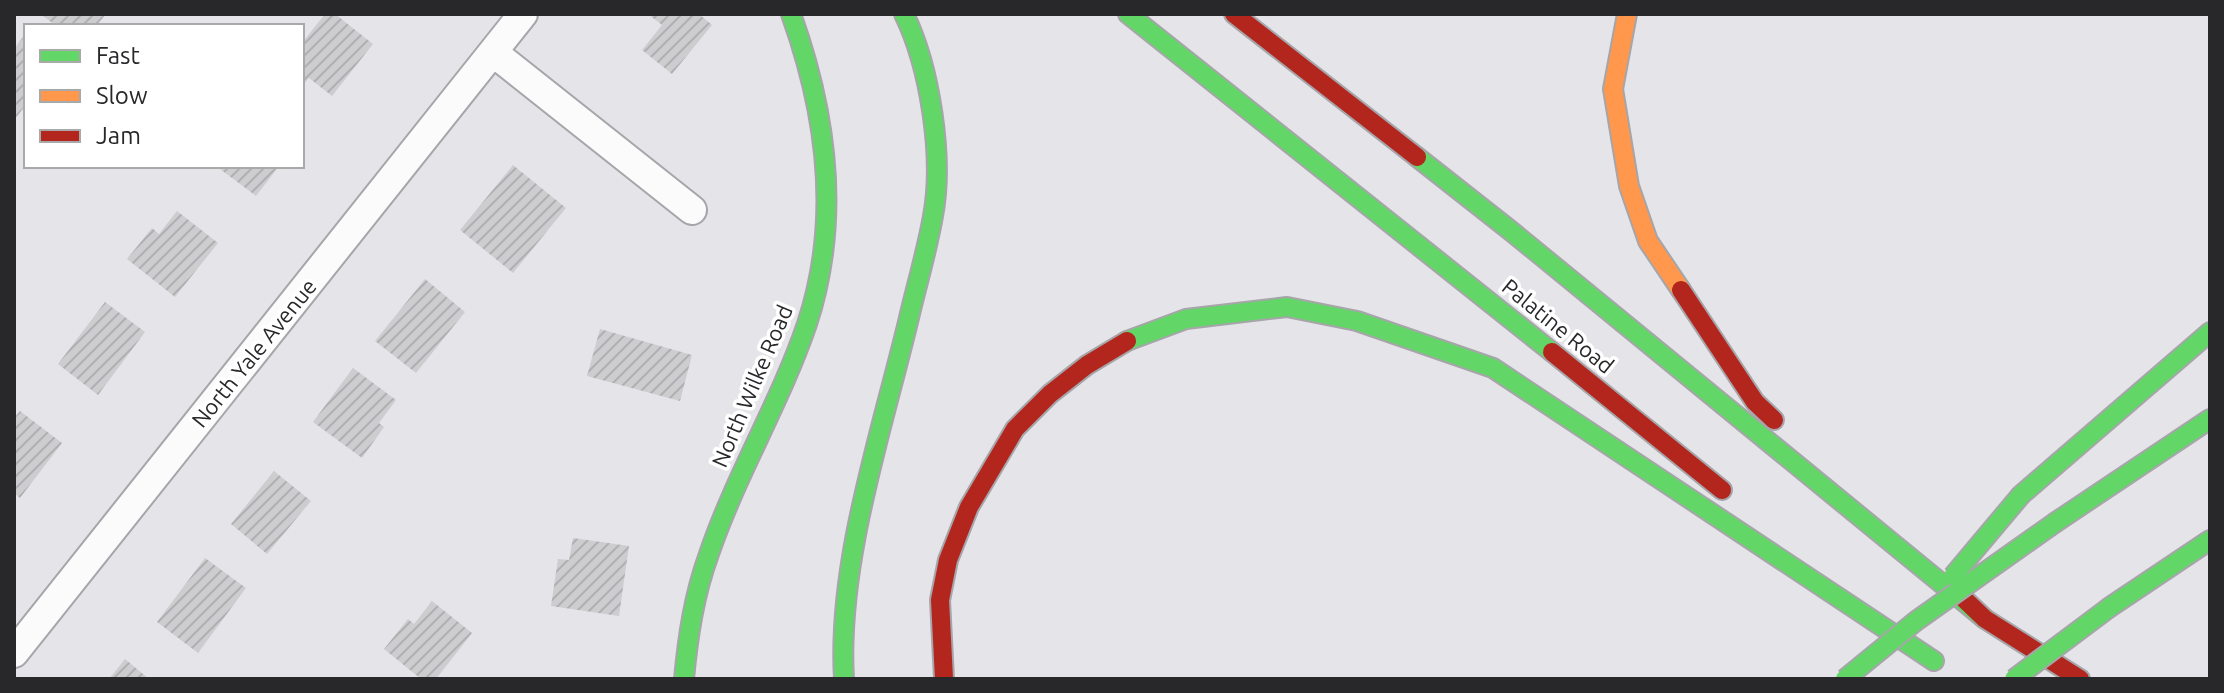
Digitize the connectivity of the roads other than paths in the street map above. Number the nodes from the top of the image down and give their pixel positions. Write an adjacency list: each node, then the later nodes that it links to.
1 (523, 14): 7 (street, North Yale Avenue)
2 (791, 14): 18 (main road, North Wilke Road)
3 (904, 14): 19 (main road)
4 (1128, 14): 11 (main road, Palatine Road)
5 (1234, 14): 15 (main road, Palatine Road)
6 (1627, 14): 15 (main road)
7 (494, 53): 8 (street); 17 (street, North Yale Avenue)
8 (692, 210)
9 (2210, 332): 16 (main road, bridge)
10 (2210, 419): 16 (main road, bridge)
11 (1736, 501)
12 (1773, 531): 20 (main road)
13 (2210, 540): 14 (main road)
14 (2110, 607): 22 (main road, bridge); 23 (main road, bridge)
15 (1985, 619): 24 (main road)
16 (1916, 621): 21 (main road, bridge)
17 (14, 653)
18 (684, 679)
19 (844, 679)
20 (944, 679)
21 (1845, 679)
22 (2014, 679)
23 (2039, 679)
24 (2080, 679)

